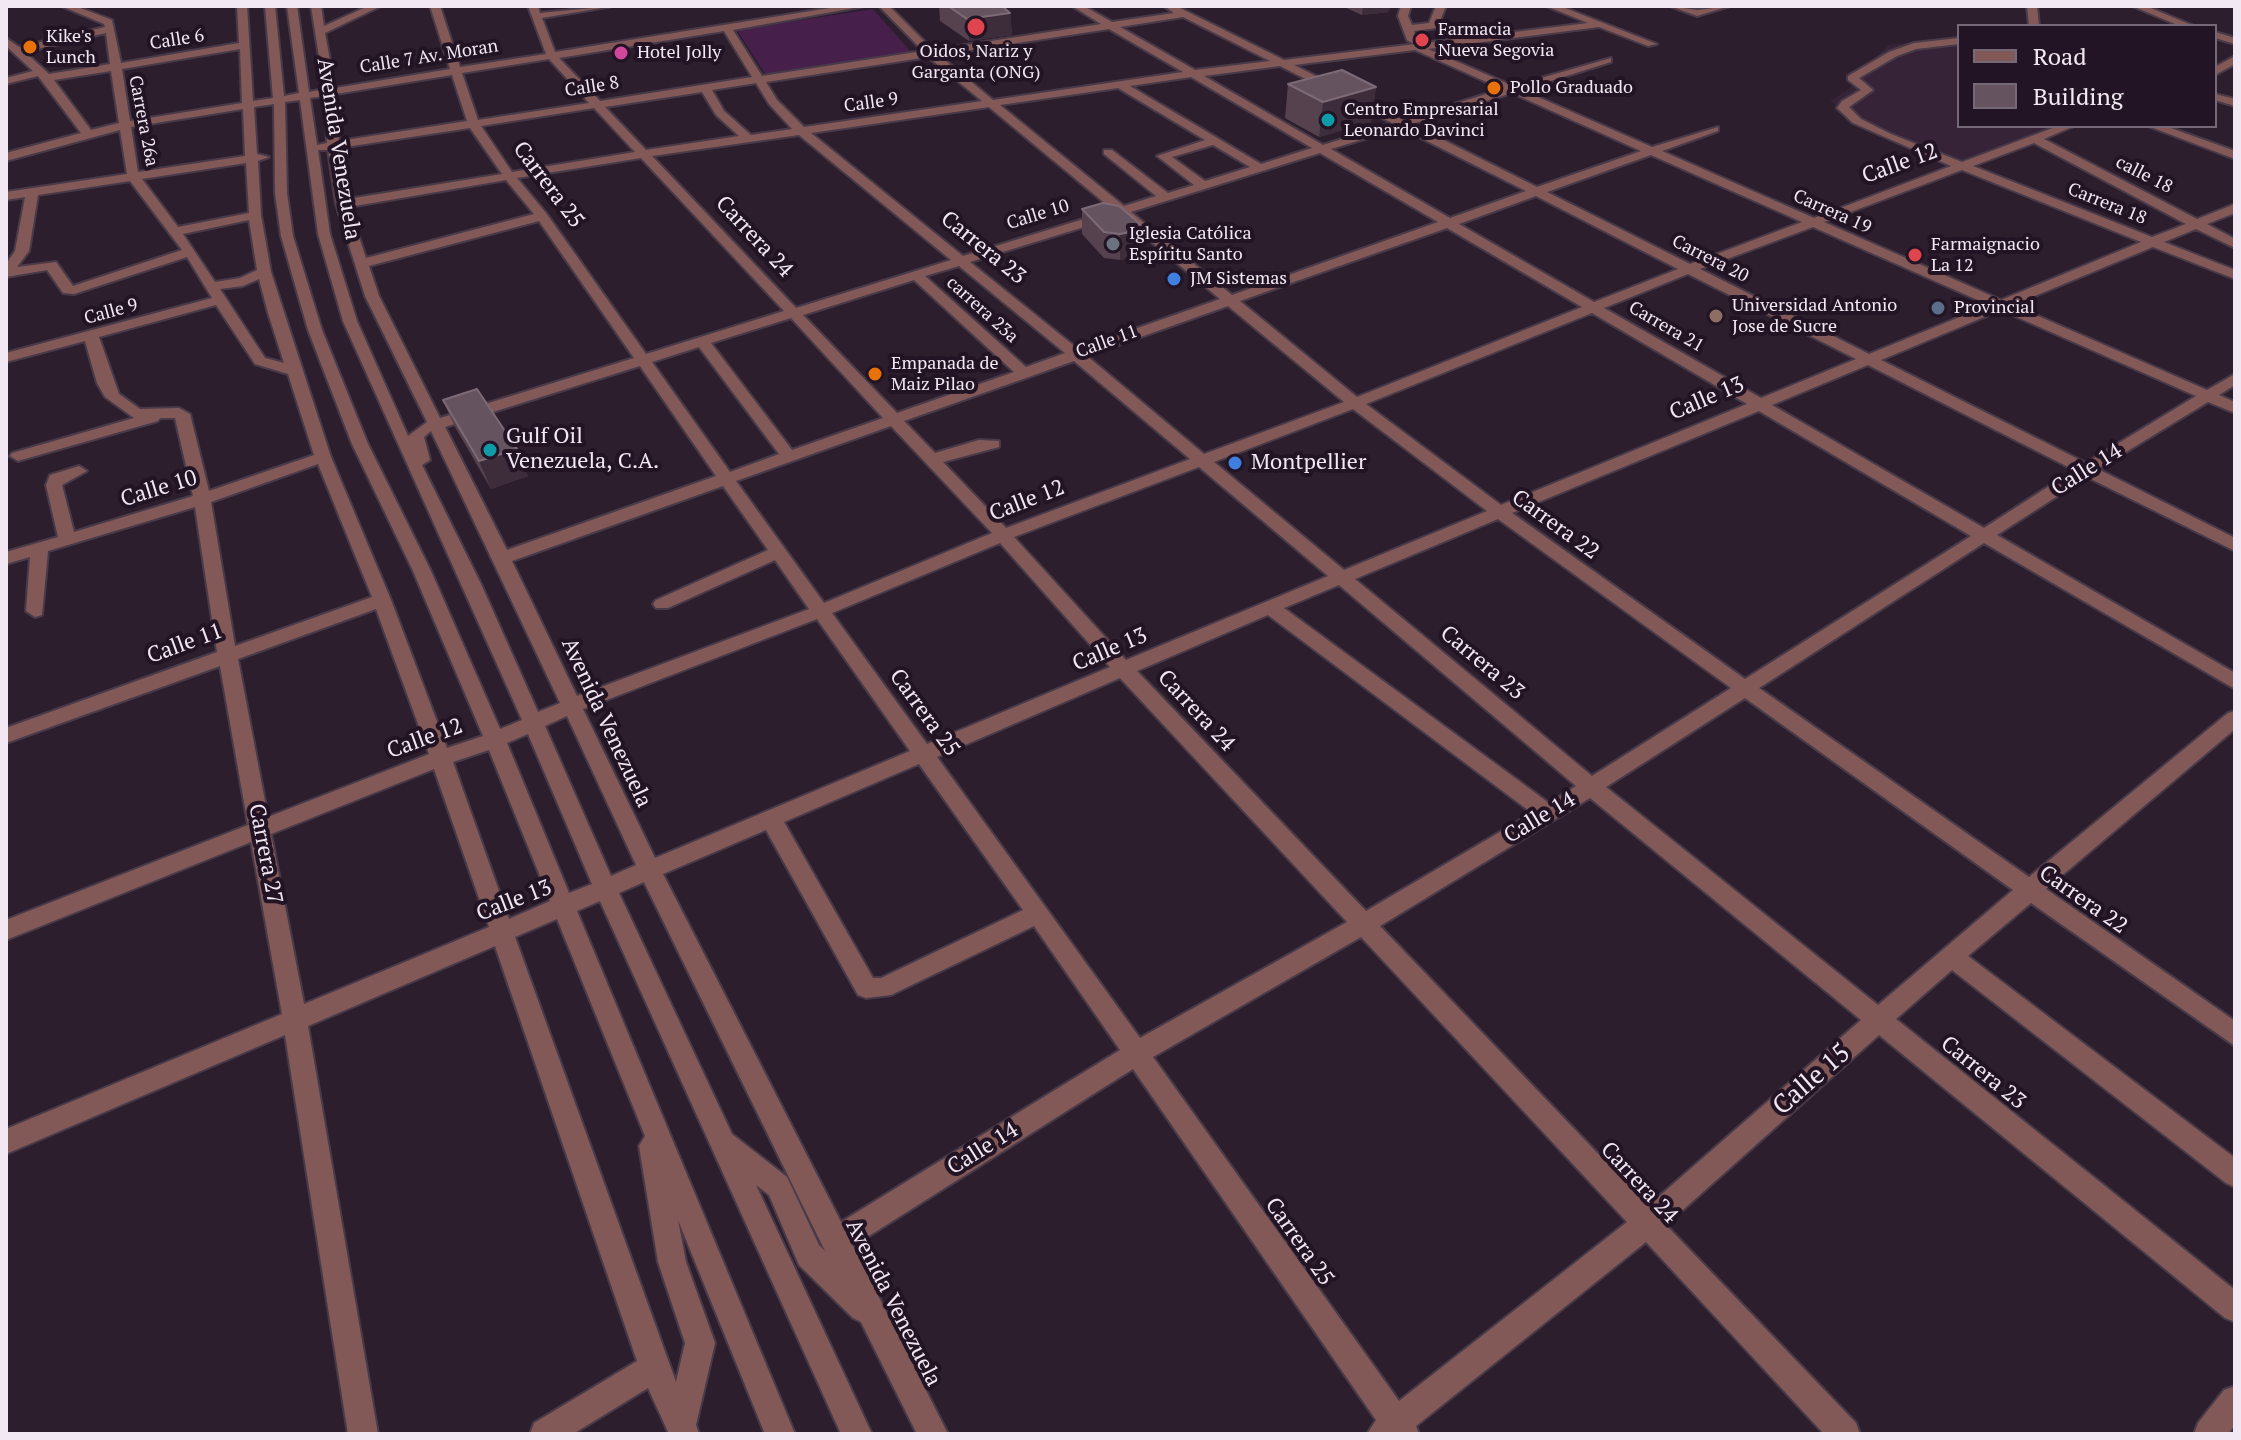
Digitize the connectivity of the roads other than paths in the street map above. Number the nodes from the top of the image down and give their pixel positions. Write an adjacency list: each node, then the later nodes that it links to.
1 (66, 6): 27 (street)
2 (242, 6): 32 (street)
3 (270, 6): 52 (street)
4 (292, 6): 51 (street, Avenida Venezuela)
5 (316, 6): 29 (street, Avenida Venezuela)
6 (376, 6): 29 (street)
7 (435, 6): 41 (street, Carrera 25)
8 (608, 6): 20 (street)
9 (860, 6): 26 (street, Calle 7 Av. Moran)
10 (884, 6): 35 (street, Carrera 22)
11 (1077, 6): 25 (street, Carrera 21)
12 (1169, 6): 21 (street, Carrera 20)
13 (1406, 6): 28 (street)
14 (1441, 6): 28 (street)
15 (1551, 6): 24 (street)
16 (1675, 6): 17 (street)
17 (1725, 6)
18 (2137, 6): 22 (street)
19 (2180, 6): 22 (street)
20 (536, 11): 36 (street, Carrera 24)
21 (1184, 14): 25 (street, Calle 8); 39 (street, Carrera 20)
22 (2159, 14): 23 (street)
23 (2184, 24)
24 (1597, 25): 31 (street); 34 (street, Calle 9)
25 (1111, 26): 35 (street, Calle 8); 43 (street, Carrera 21)
26 (726, 27): 36 (street, Calle 7 Av. Moran); 45 (street, Carrera 23)
27 (110, 29): 33 (street); 40 (street, Carrera 26a)
28 (1407, 29): 34 (street)
29 (319, 32): 49 (street, Avenida Venezuela)
30 (1957, 41): 78 (street)
31 (1652, 44)
32 (246, 45): 40 (street, Calle 6); 53 (street)
33 (11, 47): 44 (street)
34 (1416, 47): 39 (street, Calle 9); 50 (street, Carrera 19)
35 (930, 53): 45 (street, Calle 8); 55 (street, Carrera 22)
36 (552, 57): 41 (street, Calle 7 Av. Moran); 54 (street, Carrera 24)
37 (2235, 59): 42 (street)
38 (1607, 60): 50 (street, Calle 10)
39 (1281, 63): 43 (street, Calle 9); 57 (street, Carrera 20)
40 (114, 66): 44 (street, Calle 6); 58 (street, Carrera 26a)
41 (458, 71): 49 (street, Calle 7 Av. Moran); 56 (street, Carrera 25)
42 (2217, 71)
43 (1192, 74): 47 (street, Calle 9); 68 (street, Carrera 21)
44 (44, 75): 46 (street, Calle 6); 63 (street)
45 (760, 80): 48 (street, Calle 8); 62 (street, Carrera 23)
46 (6, 81)
47 (1122, 86): 55 (street, Calle 9); 66 (street)
48 (705, 88): 54 (street, Calle 8); 64 (street)
49 (330, 90): 51 (street, Calle 7 Av. Moran); 67 (street, Avenida Venezuela)
50 (1512, 90): 57 (street, Calle 10); 70 (street, Carrera 19)
51 (304, 94): 52 (street, Calle 7 Av. Moran); 69 (street, Avenida Venezuela)
52 (279, 99): 53 (street, Calle 7 Av. Moran); 73 (street)
53 (250, 104): 58 (street, Calle 7 Av. Moran); 76 (street)
54 (596, 104): 56 (street, Calle 8); 72 (street, Carrera 24)
55 (993, 104): 62 (street, Calle 9); 88 (street, Carrera 22)
56 (473, 123): 67 (street, Calle 8); 80 (street, Carrera 25)
57 (1398, 123): 68 (street, Calle 10); 83 (street, Carrera 20)
58 (124, 125): 63 (street, Calle 7 Av. Moran); 79 (street, Carrera 26a)
59 (2063, 128): 65 (street, Calle 12)
60 (2160, 128): 74 (street)
61 (1714, 129): 70 (street, Calle 11)
62 (801, 131): 64 (street, Calle 9); 99 (street, Carrera 23)
63 (88, 134): 75 (street, Calle 7 Av. Moran)
64 (749, 139): 72 (street, Calle 9)
65 (2035, 139): 78 (street, Calle 12); 93 (street, calle 18)
66 (1215, 141): 77 (street); 81 (street)
67 (333, 145): 69 (street, Calle 8); 86 (street, Avenida Venezuela)
68 (1317, 148): 77 (street, Calle 10); 92 (street, Carrera 21)
69 (311, 149): 73 (street, Calle 8); 136 (street, Avenida Venezuela)
70 (1649, 151): 83 (street, Calle 11); 91 (street, Carrera 19)
71 (1108, 152): 85 (street)
72 (643, 154): 80 (street, Calle 9); 111 (street, Carrera 24)
73 (281, 155): 76 (street, Calle 8); 98 (street)
74 (2235, 155)
75 (6, 157)
76 (251, 159): 79 (street, Calle 8); 89 (street)
77 (1257, 166): 81 (street, Calle 10)
78 (1965, 166): 91 (street, Calle 12); 95 (street, Carrera 18)
79 (133, 176): 82 (street, Calle 8); 94 (street, Carrera 26a)
80 (509, 176): 86 (street, Calle 9); 90 (street, Carrera 25)
81 (1201, 184): 85 (street, Calle 10)
82 (32, 192): 84 (street, Calle 8); 103 (street)
83 (1535, 192): 92 (street, Calle 11); 101 (street, Carrera 20)
84 (6, 196)
85 (1164, 196): 88 (street, Calle 10)
86 (342, 204): 100 (street, Avenida Venezuela)
87 (2235, 208): 93 (street, Calle 13)
88 (1120, 210): 99 (street, Calle 10); 107 (street, Carrera 22)
89 (255, 215): 94 (street); 102 (street)
90 (542, 216): 100 (street); 116 (street, Carrera 25)
91 (1809, 222): 101 (street, Calle 12); 108 (street, Carrera 19)
92 (1446, 223): 107 (street, Calle 11); 110 (street, Carrera 21)
93 (2198, 224): 95 (street, Calle 13); 96 (street, calle 18)
94 (174, 232): 97 (street, Carrera 26a)
95 (2152, 241): 105 (street, Carrera 18); 108 (street, Calle 13)
96 (2235, 244)
97 (190, 252): 103 (street); 106 (street, Carrera 26a)
98 (292, 253): 109 (street); 162 (street)
99 (960, 260): 104 (street, Calle 10); 114 (street, Carrera 23)
100 (360, 264): 127 (street, Avenida Venezuela)
101 (1686, 270): 110 (street, Calle 12); 117 (street, Carrera 20)
102 (264, 272): 106 (street, Calle 9); 109 (street)
103 (6, 273)
104 (916, 275): 111 (street, Calle 10); 119 (street, carrera 23a)
105 (2235, 275)
106 (217, 294): 112 (street, Calle 9); 118 (street, Carrera 26a)
107 (1230, 301): 114 (street, Calle 11); 122 (street, Carrera 22)
108 (1999, 304): 117 (street, Calle 13); 121 (street, Carrera 19)
109 (274, 305): 118 (street)
110 (1594, 306): 122 (street, Calle 12); 123 (street, Carrera 21)
111 (792, 313): 113 (street, Calle 10); 126 (street, Carrera 24)
112 (91, 336): 115 (street, Calle 9); 125 (street)
113 (702, 341): 116 (street, Calle 10); 130 (street)
114 (1075, 354): 119 (street, Calle 11); 133 (street, Carrera 23)
115 (6, 358)
116 (643, 359): 127 (street, Calle 10); 137 (street, Carrera 25)
117 (1869, 359): 123 (street, Calle 13); 134 (street, Carrera 20)
118 (295, 371): 131 (street)
119 (1024, 373): 126 (street, Calle 11)
120 (2235, 379): 121 (street, Calle 14)
121 (2209, 396): 124 (street, Carrera 19); 134 (street, Calle 14)
122 (1355, 403): 133 (street, Calle 12); 139 (street, Carrera 22)
123 (1759, 403): 139 (street, Calle 13); 141 (street, Carrera 21)
124 (2235, 408)
125 (170, 413): 129 (street); 138 (street, Carrera 27)
126 (893, 420): 130 (street, Calle 11); 132 (street, Carrera 24)
127 (436, 424): 136 (street); 147 (street, Avenida Venezuela)
128 (993, 444): 132 (street)
129 (18, 456)
130 (788, 456): 137 (street, Calle 11)
131 (323, 457): 138 (street, Calle 10); 149 (street)
132 (931, 460): 140 (street, Carrera 24)
133 (1201, 461): 140 (street, Calle 12); 148 (street, Carrera 23)
134 (2086, 470): 141 (street, Calle 14); 143 (street, Carrera 20)
135 (79, 471): 142 (street)
136 (419, 476): 160 (street, Avenida Venezuela)
137 (726, 478): 145 (street, Carrera 25); 147 (street, Calle 11)
138 (202, 499): 142 (street, Calle 10); 154 (street, Carrera 27)
139 (1500, 513): 148 (street, Calle 13); 157 (street, Carrera 22)
140 (1003, 535): 153 (street, Calle 12); 155 (street, Carrera 24)
141 (1983, 537): 156 (street, Carrera 21); 157 (street, Calle 14)
142 (67, 540): 144 (street, Calle 10)
143 (2235, 545)
144 (39, 548): 146 (street, Calle 10); 152 (street)
145 (778, 552): 150 (street); 153 (street, Carrera 25)
146 (6, 558)
147 (502, 558): 158 (street, Avenida Venezuela)
148 (1346, 578): 151 (street, Calle 13); 165 (street, Carrera 23)
149 (382, 600): 154 (street, Calle 11); 164 (street)
150 (662, 604)
151 (1270, 607): 155 (street, Calle 13); 166 (street)
152 (35, 611)
153 (821, 611): 158 (street, Calle 12); 163 (street, Carrera 25)
154 (227, 654): 161 (street, Calle 11); 168 (street, Carrera 27)
155 (1125, 671): 163 (street, Calle 13); 174 (street, Carrera 24)
156 (2235, 682)
157 (1746, 689): 165 (street, Calle 14); 171 (street, Carrera 22)
158 (571, 706): 160 (street, Calle 12); 169 (street, Avenida Venezuela)
159 (2235, 718): 171 (street, Calle 15)
160 (533, 723): 162 (street, Calle 12); 170 (street, Avenida Venezuela)
161 (6, 736)
162 (495, 740): 164 (street, Calle 12); 172 (street)
163 (924, 754): 167 (street, Calle 13); 173 (street, Carrera 25)
164 (441, 758): 168 (street, Calle 12); 176 (street)
165 (1591, 787): 166 (street, Calle 14); 179 (street, Carrera 23)
166 (1548, 814): 174 (street, Calle 14)
167 (771, 819): 169 (street, Calle 13); 173 (street)
168 (261, 828): 175 (street, Calle 12); 178 (street, Carrera 27)
169 (650, 871): 170 (street, Calle 13); 187 (street, Avenida Venezuela)
170 (606, 889): 172 (street, Calle 13); 184 (street, Avenida Venezuela)
171 (2032, 891): 177 (street, Calle 15); 180 (street, Carrera 22)
172 (565, 908): 176 (street, Calle 13); 182 (street)
173 (1038, 913): 181 (street, Carrera 25)
174 (1364, 924): 181 (street, Calle 14); 186 (street, Carrera 24)
175 (6, 930)
176 (503, 930): 178 (street, Calle 13); 190 (street)
177 (1951, 956): 179 (street, Calle 15); 185 (street)
178 (295, 1020): 183 (street, Calle 13); 194 (street, Carrera 27)
179 (1880, 1020): 186 (street, Calle 15); 188 (street, Carrera 23)
180 (2235, 1035)
181 (1137, 1053): 187 (street, Calle 14); 193 (street, Carrera 25)
182 (645, 1106): 192 (street); 196 (street)
183 (6, 1142)
184 (724, 1142): 189 (street); 197 (street, Avenida Venezuela)
185 (2235, 1174)
186 (1646, 1225): 193 (street, Calle 15); 199 (street, Carrera 24)
187 (835, 1241): 189 (street, Avenida Venezuela)
188 (2235, 1308)
189 (875, 1319): 198 (street, Avenida Venezuela)
190 (654, 1367): 192 (street); 195 (street)
191 (2235, 1401): 200 (street)
192 (682, 1429)
193 (1394, 1430)
194 (363, 1434)
195 (545, 1434)
196 (780, 1434)
197 (857, 1434)
198 (933, 1434)
199 (1845, 1434)
200 (2209, 1434)

